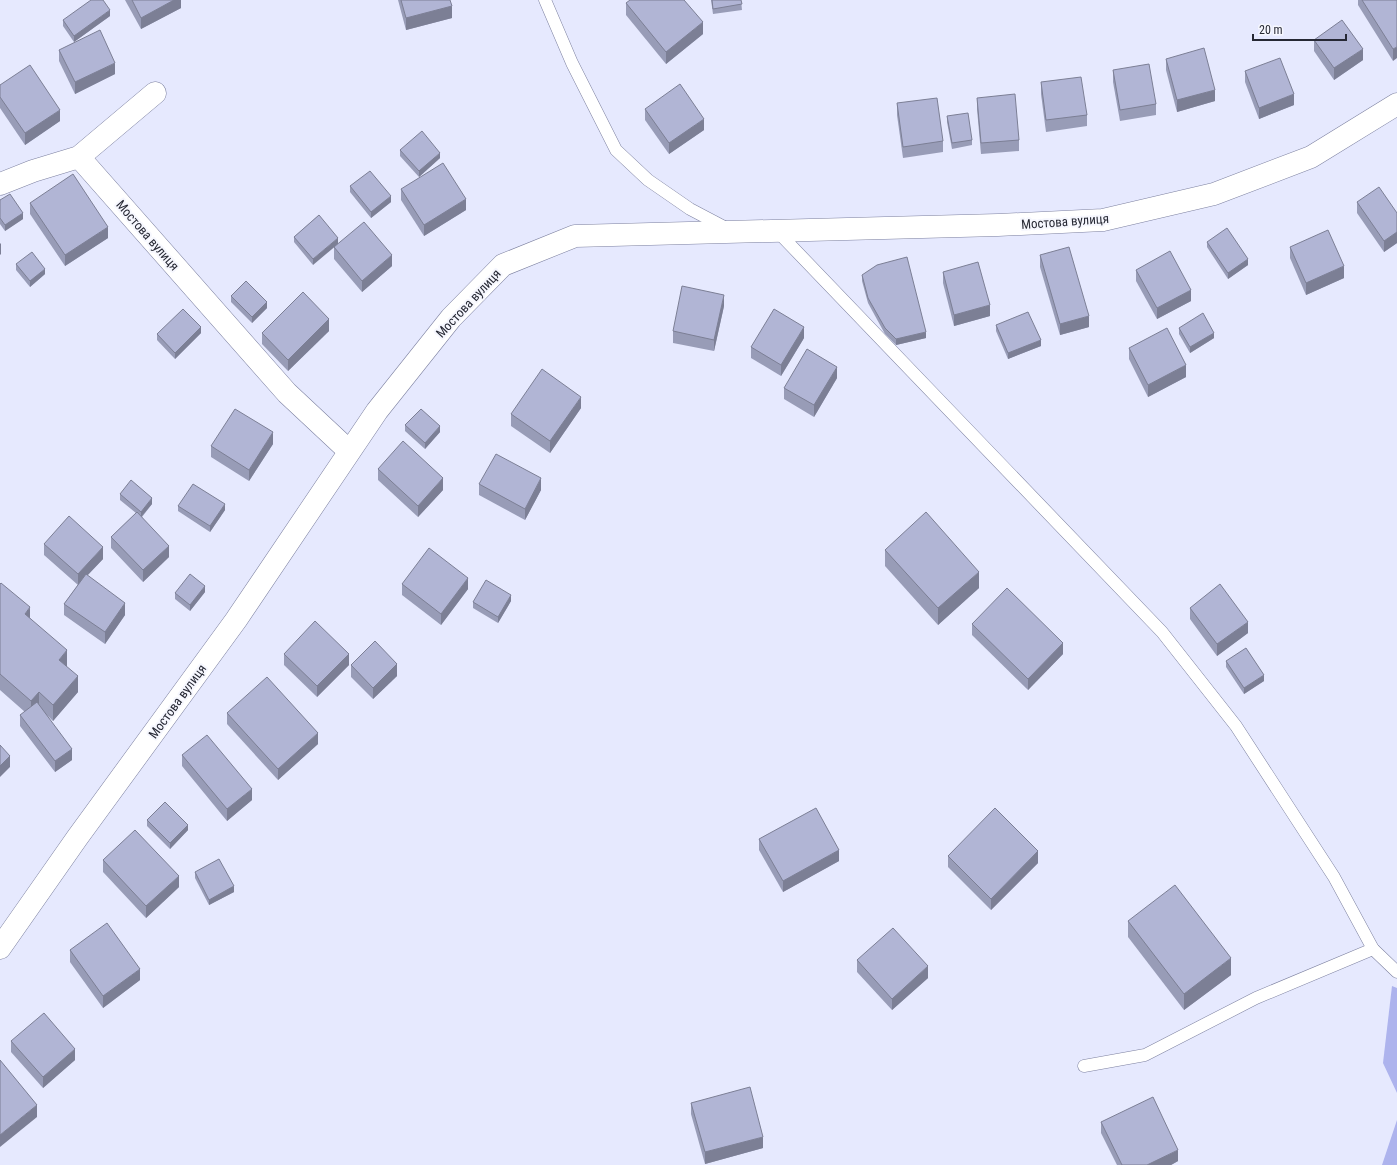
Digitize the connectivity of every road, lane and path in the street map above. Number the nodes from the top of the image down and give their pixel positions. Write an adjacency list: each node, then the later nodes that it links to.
1 (546, 0): 7 (lane)
2 (155, 93): 4 (street)
3 (1397, 104): 6 (street, Мостова вулиця)
4 (79, 157): 5 (street); 8 (street, Мостова вулиця)
5 (0, 184)
6 (776, 230): 7 (street, Мостова вулиця); 10 (lane)
7 (732, 232): 8 (street, Мостова вулиця)
8 (349, 451): 9 (street, Мостова вулиця)
9 (0, 948)
10 (1373, 949): 11 (lane); 12 (lane)
11 (1397, 972)
12 (1084, 1066)

